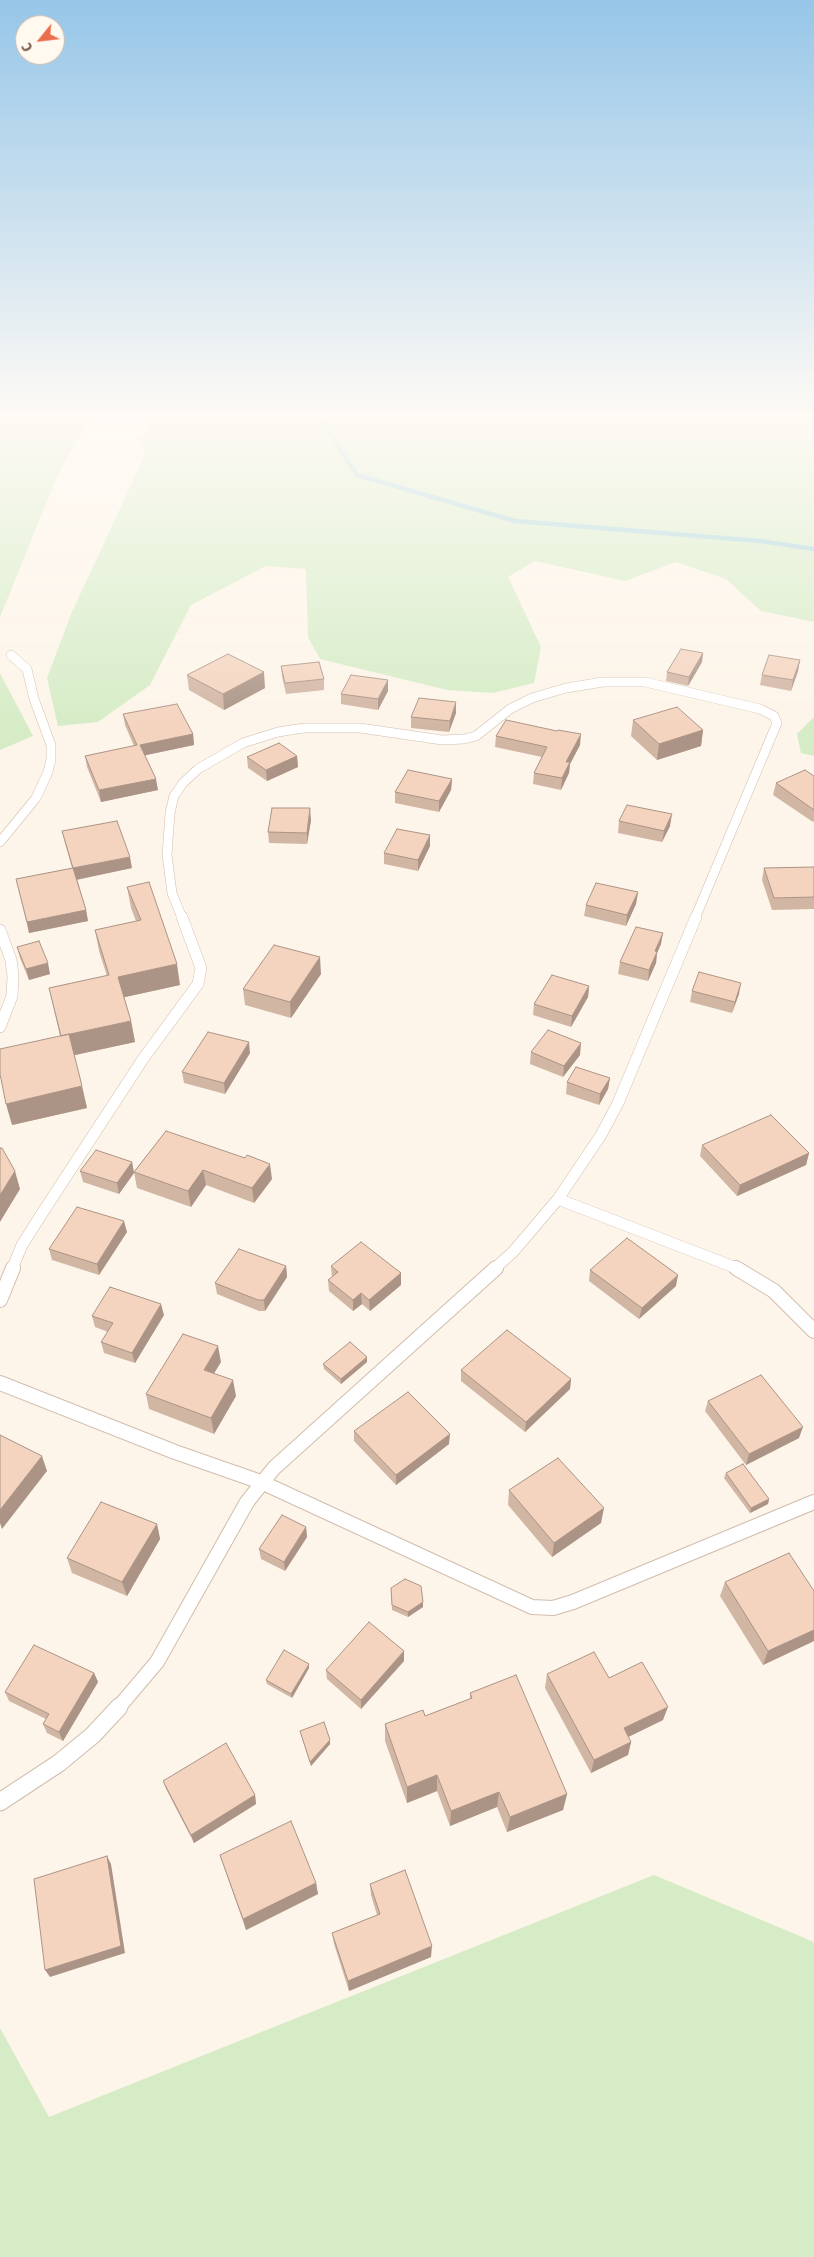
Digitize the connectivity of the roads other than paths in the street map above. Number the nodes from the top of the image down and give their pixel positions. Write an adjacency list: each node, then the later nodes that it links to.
1 (11, 655): 2 (lane)
2 (0, 842)
3 (0, 930): 4 (lane)
4 (0, 1027)
5 (558, 1199): 6 (lane); 7 (lane); 9 (lane)
6 (0, 1300)
7 (814, 1331)
8 (0, 1383): 9 (lane)
9 (260, 1482): 10 (lane); 11 (lane)
10 (814, 1502)
11 (0, 1802)

